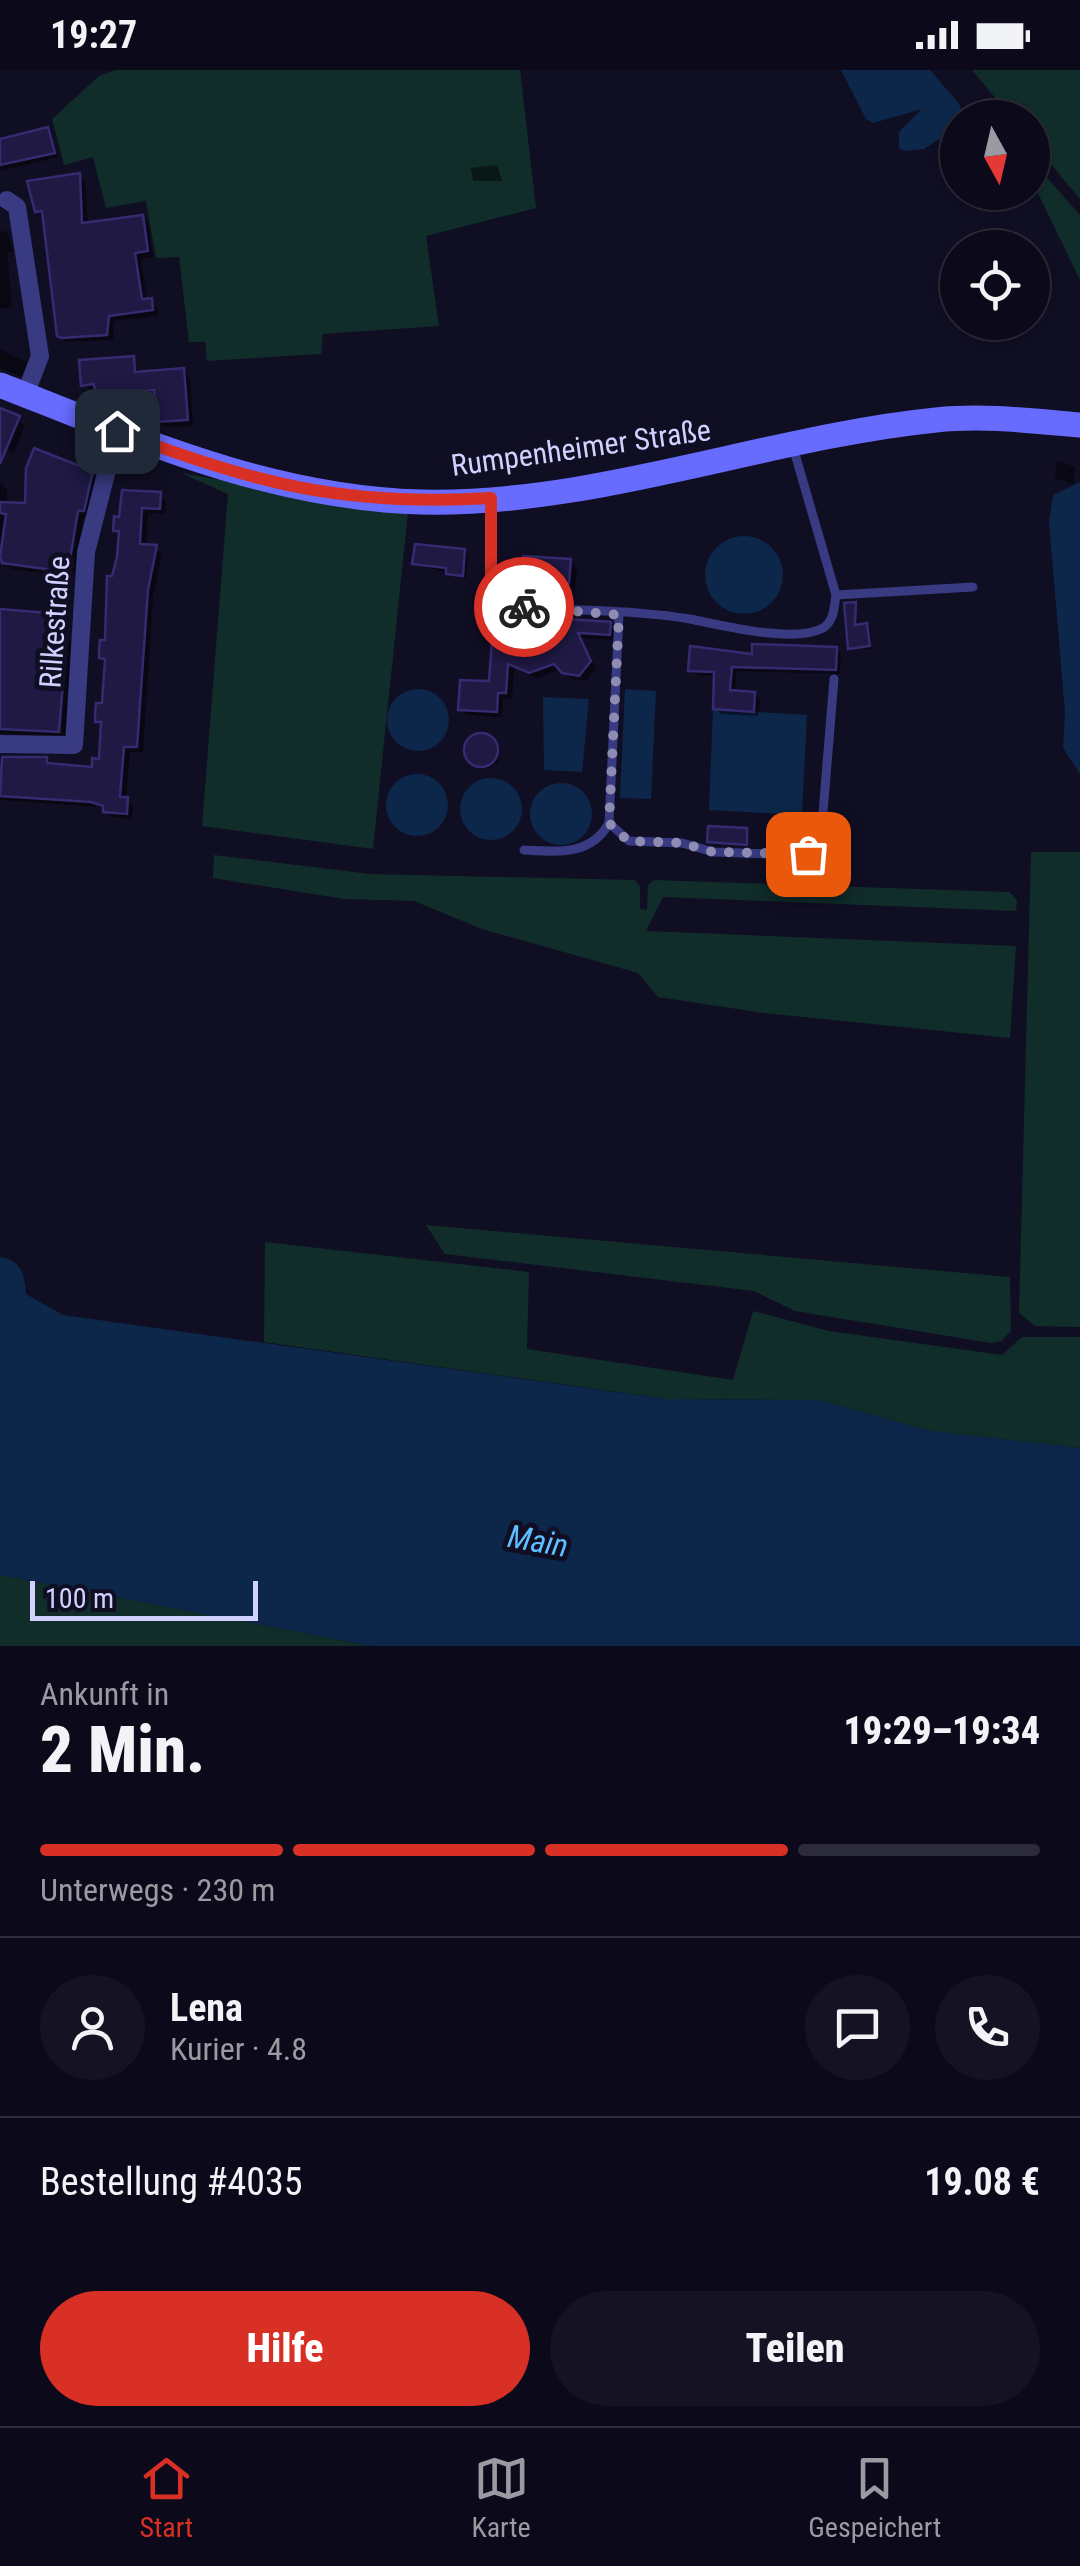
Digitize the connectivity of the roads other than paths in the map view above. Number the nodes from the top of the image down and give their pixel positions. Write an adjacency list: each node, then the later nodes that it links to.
1 (7, 200): 3 (street)
2 (0, 385): 3 (street, Rumpenheimer Straße)
3 (25, 395): 5 (street, Rumpenheimer Straße)
4 (1080, 426): 6 (street, Rumpenheimer Straße)
5 (117, 431): 7 (street, Rumpenheimer Straße); 12 (street, Rilkestraße)
6 (793, 447): 7 (street, Rumpenheimer Straße); 9 (lane)
7 (491, 498): 10 (lane)
8 (973, 587): 9 (lane)
9 (836, 595): 10 (lane)
10 (619, 615): 13 (lane)
11 (834, 680): 13 (lane)
12 (0, 744)
13 (609, 823): 14 (lane)
14 (524, 850)

